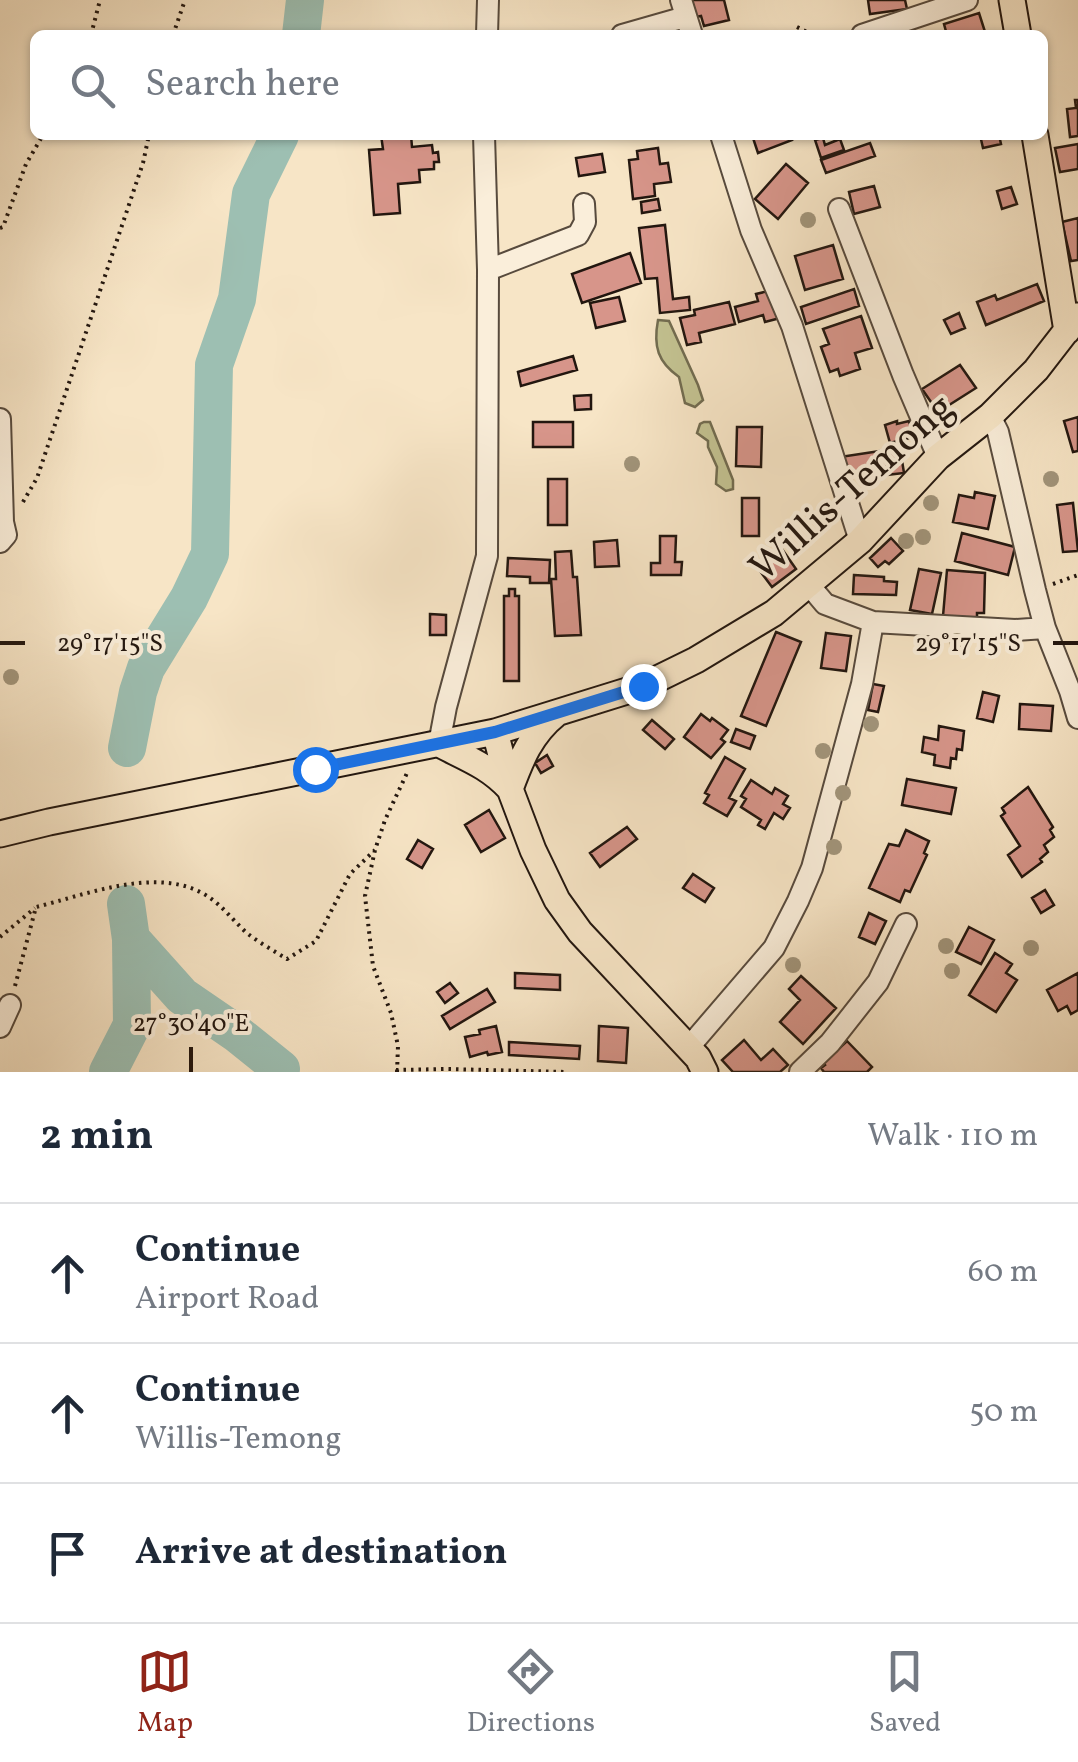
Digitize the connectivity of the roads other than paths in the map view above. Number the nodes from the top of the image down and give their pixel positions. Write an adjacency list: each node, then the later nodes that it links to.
1 (488, 0): 5 (street)
2 (966, 0): 7 (street)
3 (1012, 0): 8 (main road)
4 (686, 17): 6 (street)
5 (488, 30)
6 (640, 30)
7 (877, 30)
8 (1017, 30)
9 (484, 140): 14 (street)
10 (723, 140): 20 (street)
11 (1036, 140): 15 (main road, Willis-Temong)
12 (584, 204): 14 (street)
13 (839, 209): 18 (street)
14 (488, 270): 27 (street)
15 (1073, 323): 16 (main road, Willis-Temong)
16 (990, 416): 18 (main road, Willis-Temong); 23 (street)
17 (0, 419): 19 (street)
18 (938, 457): 20 (main road, Willis-Temong)
19 (2, 532)
20 (860, 542): 21 (main road, Willis-Temong)
21 (810, 585): 22 (street); 24 (main road, Willis-Temong)
22 (873, 622): 23 (street); 33 (street)
23 (1046, 628): 25 (street)
24 (561, 710): 26 (main road, Willis-Temong); 28 (main road)
25 (1078, 718)
26 (495, 732): 27 (main road, Willis-Temong); 28 (main road)
27 (430, 746): 28 (main road); 29 (main road, Willis-Temong)
28 (510, 789): 33 (main road)
29 (0, 834)
30 (906, 924): 35 (street)
31 (10, 1006): 32 (street)
32 (0, 1027)
33 (688, 1047): 34 (main road)
34 (705, 1072)
35 (800, 1072)

